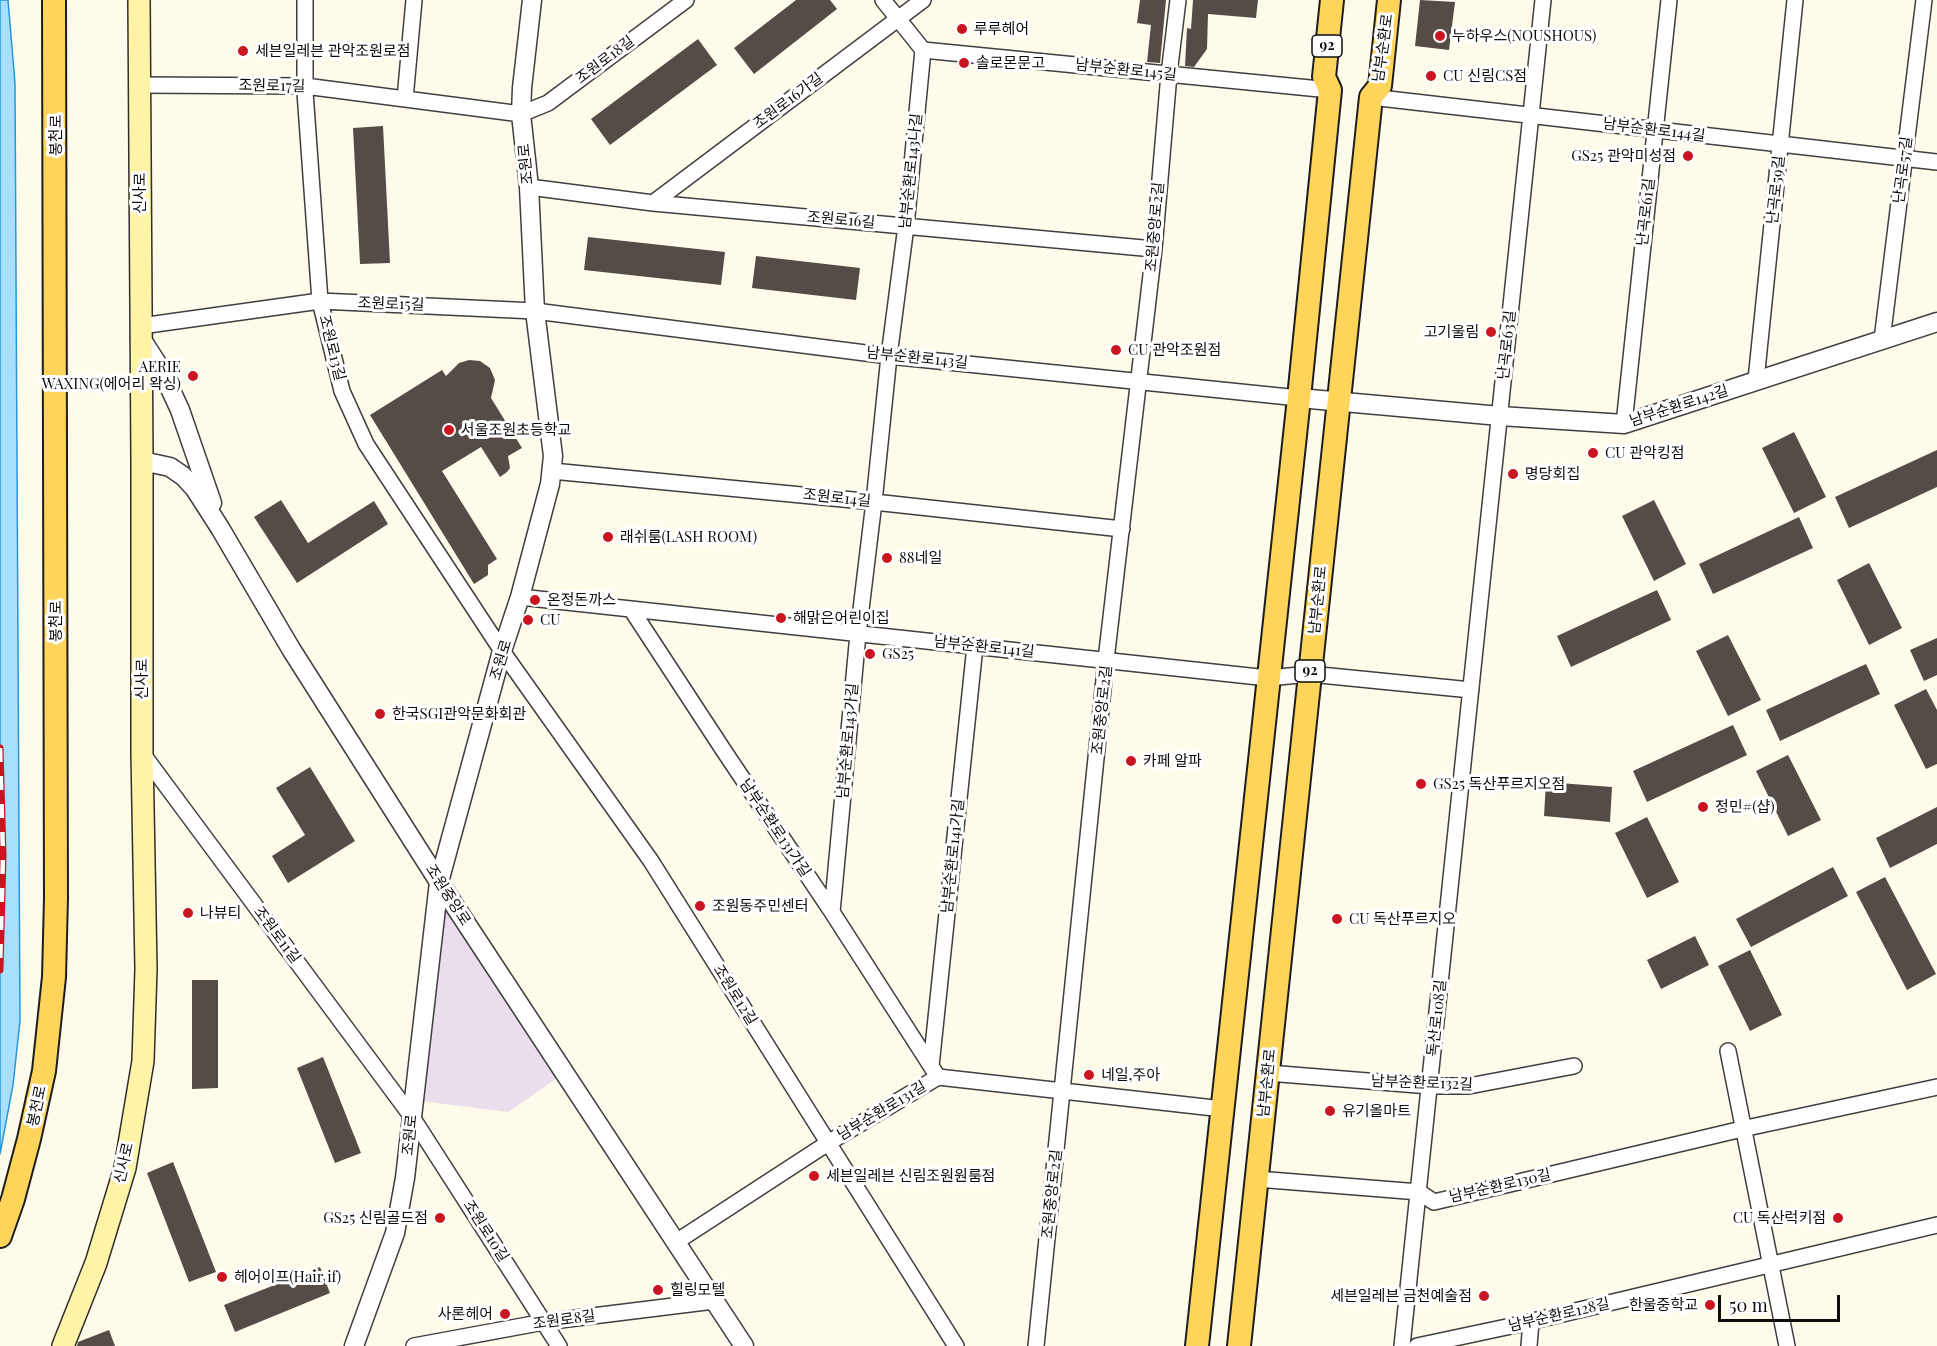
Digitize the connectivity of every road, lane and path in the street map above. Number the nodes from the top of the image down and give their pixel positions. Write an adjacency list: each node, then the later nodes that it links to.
1 (54, 0): 77 (main road, 봉천로)
2 (139, 0): 19 (main road, 신사로)
3 (305, 0): 20 (street, 조원로13길)
4 (414, 0): 23 (street)
5 (532, 0): 24 (street, 조원로)
6 (686, 0): 24 (street, 조원로18길)
7 (883, 0): 16 (street)
8 (923, 0): 16 (street, 조원로16가길)
9 (1178, 0): 18 (street, 조원중앙로2길)
10 (1332, 0): 21 (main road, 92)
11 (1389, 0): 22 (main road, 남부순환로 / 92)
12 (1543, 0): 25 (street, 난곡로63길)
13 (1669, 0): 26 (street, 난곡로61길)
14 (1795, 0): 27 (street, 난곡로59길)
15 (1924, 0): 28 (street, 난곡로57길)
16 (897, 20): 17 (street); 31 (street, 조원로16가길)
17 (923, 50): 18 (street, 남부순환로145길); 32 (street, 남부순환로143나길)
18 (1169, 74): 21 (street, 남부순환로145길); 33 (street, 조원중앙로2길)
19 (139, 85): 20 (street, 조원로17길); 37 (main road, 신사로)
20 (305, 86): 23 (street, 조원로17길); 34 (street, 조원로13길)
21 (1330, 90): 42 (main road, 92)
22 (1371, 97): 25 (street, 남부순환로144길); 43 (main road, 남부순환로 / 92)
23 (405, 99): 24 (street, 조원로17길)
24 (521, 114): 30 (street, 조원로)
25 (1531, 115): 26 (street, 남부순환로144길); 44 (street, 난곡로63길)
26 (1654, 130): 27 (street, 남부순환로144길); 45 (street, 난곡로61길)
27 (1780, 144): 28 (street, 남부순환로144길); 41 (street, 난곡로59길)
28 (1905, 159): 29 (street, 남부순환로144길); 38 (street, 난곡로57길)
29 (1937, 162)
30 (529, 187): 31 (street, 조원로16길); 35 (street, 조원로)
31 (653, 203): 32 (street, 조원로16길)
32 (906, 226): 33 (street, 조원로16길); 39 (street, 남부순환로143나길)
33 (1154, 249): 40 (street, 조원중앙로2길)
34 (320, 301): 35 (street, 조원로15길); 37 (street, 조원로15길); 55 (street, 조원로13길)
35 (535, 311): 39 (street, 남부순환로143길); 47 (street, 조원로)
36 (1937, 322): 38 (street, 남부순환로142길)
37 (141, 331): 46 (main road, 신사로); 49 (street)
38 (1882, 339): 41 (street, 남부순환로142길)
39 (889, 356): 40 (street, 남부순환로143길); 48 (street, 남부순환로143가길)
40 (1140, 381): 42 (street, 남부순환로143길); 50 (street, 조원중앙로2길)
41 (1756, 381): 45 (street, 남부순환로142길)
42 (1299, 398): 43 (street, 남부순환로142길); 58 (main road, 92)
43 (1338, 401): 44 (street, 남부순환로142길); 57 (main road, 남부순환로 / 92)
44 (1500, 416): 45 (street, 남부순환로142길); 59 (street, 난곡로63길)
45 (1624, 424)
46 (142, 461): 49 (street, 조원중앙로); 60 (main road, 신사로)
47 (552, 471): 48 (street, 조원로14길); 51 (street, 조원로)
48 (874, 502): 50 (street, 조원로14길); 53 (street, 남부순환로143가길)
49 (220, 528): 61 (street, 조원중앙로)
50 (1122, 529): 56 (street, 조원중앙로2길)
51 (520, 597): 52 (street, 남부순환로141길); 55 (street, 조원로)
52 (632, 609): 53 (street, 남부순환로141길); 62 (street, 남부순환로131가길)
53 (858, 634): 54 (street, 남부순환로141길); 62 (street, 남부순환로143가길)
54 (975, 646): 56 (street, 남부순환로141길); 65 (street, 남부순환로141가길)
55 (502, 651): 61 (street, 조원로); 73 (street, 조원로12길)
56 (1107, 660): 58 (street, 남부순환로141길); 69 (street, 조원중앙로2길)
57 (1310, 674): 58 (street, 남부순환로141길); 59 (street, 남부순환로141길); 66 (main road, 남부순환로 / 92)
58 (1268, 678): 70 (main road, 92)
59 (1471, 690): 67 (street, 독산로108길)
60 (142, 753): 71 (street, 조원로11길); 83 (main road, 신사로)
61 (439, 882): 71 (street, 조원로); 78 (street, 조원중앙로)
62 (832, 912): 65 (street, 남부순환로131가길)
63 (1728, 1051): 72 (street)
64 (1574, 1066): 67 (street, 남부순환로132길)
65 (934, 1072): 69 (street, 남부순환로131길); 73 (street, 남부순환로131길)
66 (1268, 1073): 67 (street, 남부순환로132길); 74 (main road, 남부순환로 / 92)
67 (1430, 1086): 75 (street, 독산로108길)
68 (1937, 1087): 72 (street, 남부순환로130길)
69 (1064, 1091): 70 (street, 남부순환로131길); 89 (street, 조원중앙로2길)
70 (1223, 1109): 90 (main road, 92)
71 (412, 1117): 81 (street, 조원로10길); 84 (street, 조원로)
72 (1742, 1129): 75 (street, 남부순환로130길); 79 (street)
73 (828, 1143): 78 (street, 남부순환로131길); 88 (street, 조원로12길)
74 (1257, 1179): 75 (street, 남부순환로130길); 91 (main road, 남부순환로 / 92)
75 (1419, 1192): 92 (street, 독산로108길)
76 (1937, 1225): 79 (street, 남부순환로128길)
77 (0, 1236)
78 (676, 1242): 80 (street, 조원중앙로)
79 (1770, 1265): 82 (street, 남부순환로128길); 95 (street)
80 (714, 1301): 81 (street, 조원로8길); 87 (street, 조원중앙로)
81 (544, 1322): 85 (street, 조원로8길); 86 (street, 조원로10길)
82 (1531, 1322): 93 (street, 남부순환로128길); 94 (street)
83 (63, 1346)
84 (354, 1346)
85 (414, 1346)
86 (559, 1346)
87 (744, 1346)
88 (956, 1346)
89 (1036, 1346)
90 (1197, 1346)
91 (1239, 1346)
92 (1402, 1346)
93 (1417, 1346)
94 (1529, 1346)
95 (1787, 1346)

